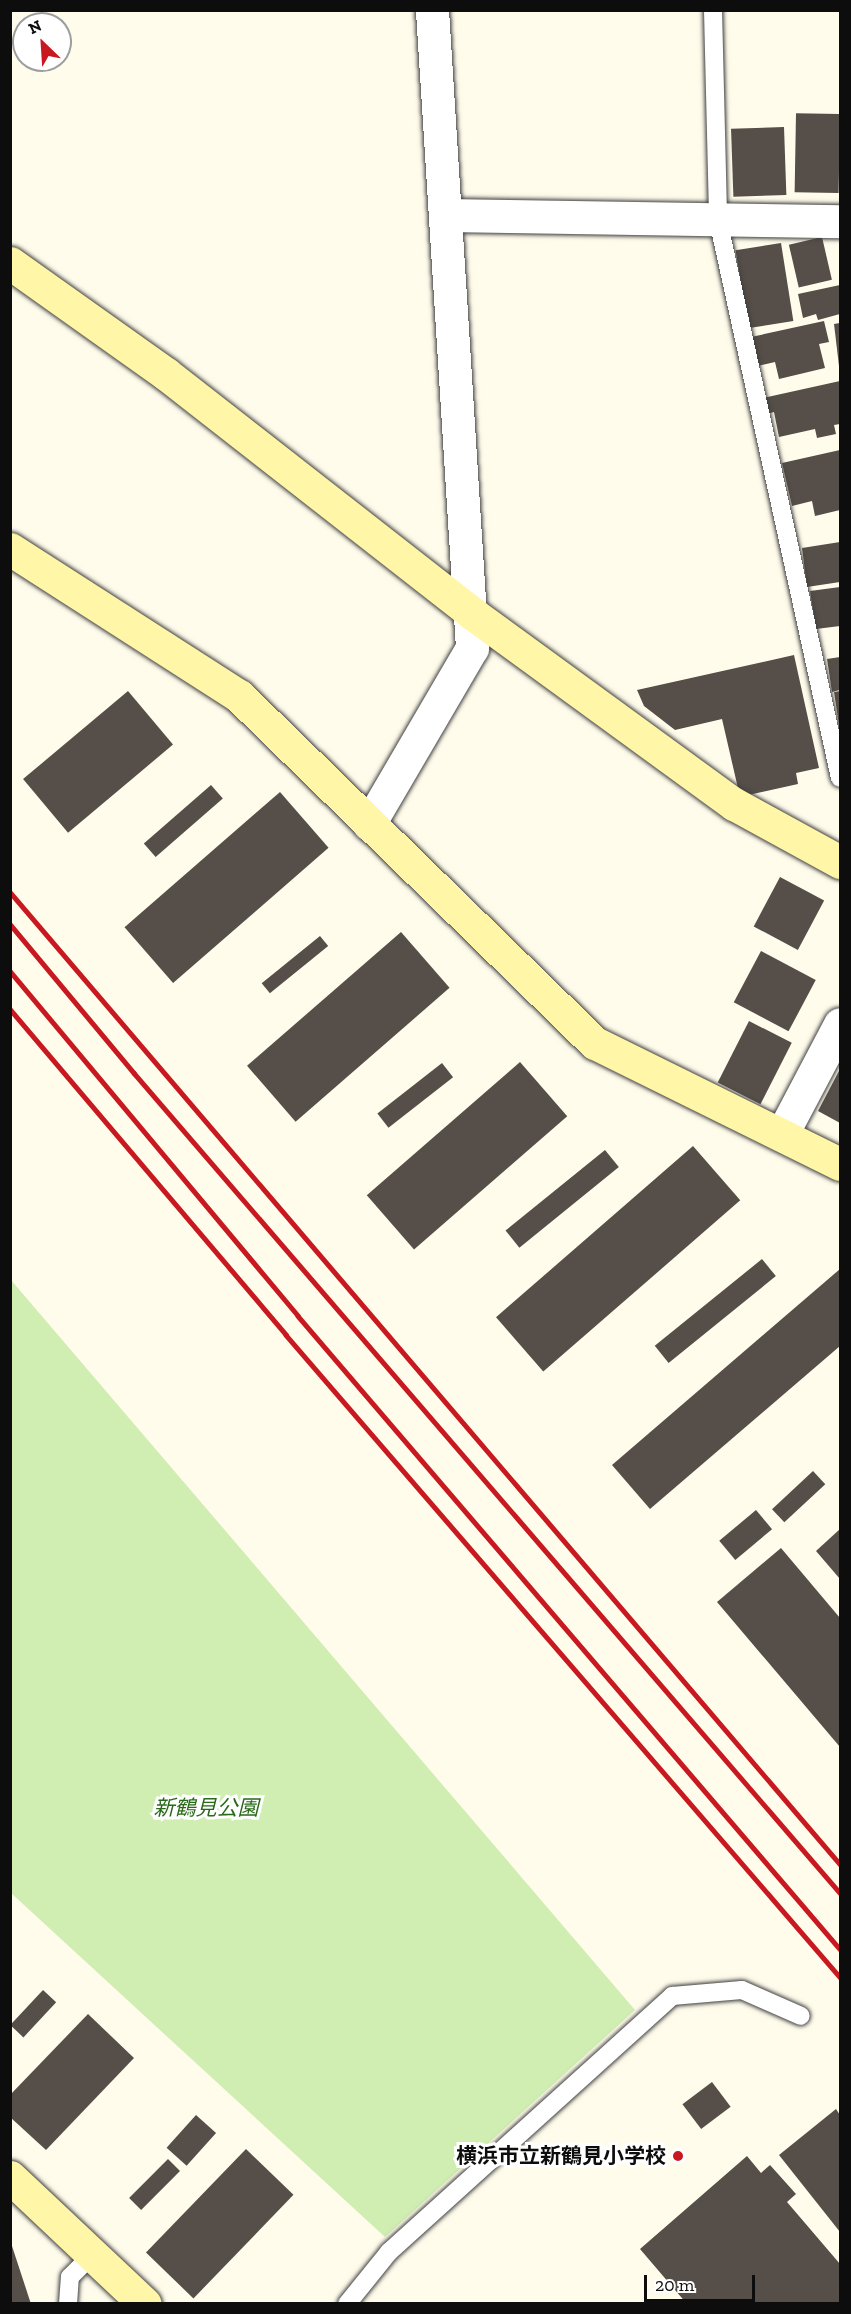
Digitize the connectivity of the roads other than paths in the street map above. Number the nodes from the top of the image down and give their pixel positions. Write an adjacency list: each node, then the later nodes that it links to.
1 (432, 10): 3 (street)
2 (713, 10): 4 (lane)
3 (446, 215): 4 (street); 8 (street)
4 (718, 220): 5 (street); 9 (lane)
5 (840, 220)
6 (10, 263): 8 (street)
7 (10, 549): 10 (street)
8 (473, 614): 10 (street); 11 (street)
9 (840, 778)
10 (369, 824): 13 (street)
11 (839, 857)
12 (840, 1024): 13 (street)
13 (782, 1134): 14 (street)
14 (840, 1164)
15 (801, 2016): 20 (lane)
16 (10, 2177): 17 (street)
17 (93, 2254): 18 (lane); 19 (street)
18 (68, 2304)
19 (145, 2304)
20 (347, 2304)

